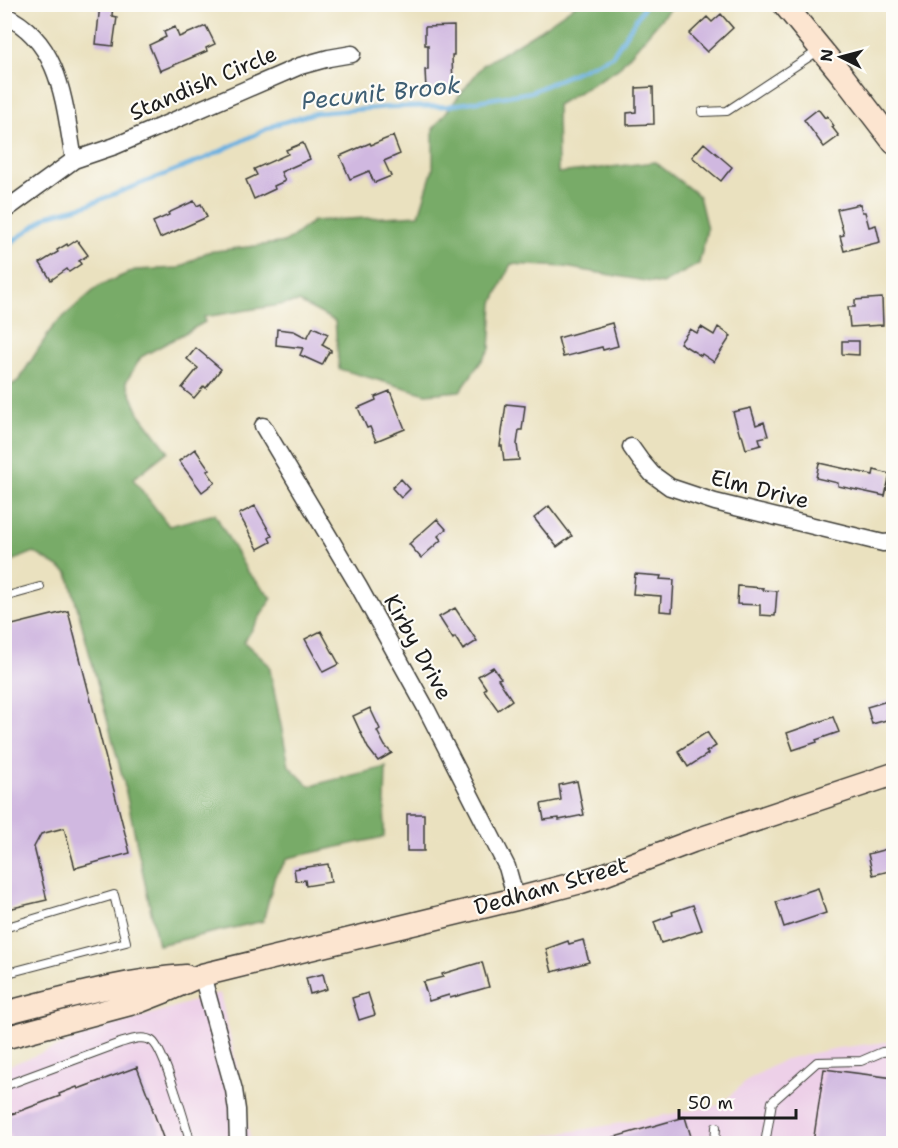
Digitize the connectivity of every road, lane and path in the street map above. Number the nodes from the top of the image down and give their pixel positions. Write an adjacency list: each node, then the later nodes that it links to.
1 (784, 4): 3 (main road)
2 (4, 15): 7 (street)
3 (821, 49): 5 (lane); 6 (main road)
4 (352, 54): 7 (street, Standish Circle)
5 (702, 112)
6 (894, 143)
7 (74, 160): 8 (street, Standish Circle)
8 (4, 211)
9 (263, 426): 15 (street, Kirby Drive)
10 (631, 447): 11 (street, Elm Drive)
11 (894, 542)
12 (40, 587): 13 (lane)
13 (4, 597)
14 (894, 774): 15 (main road, Dedham Street)
15 (516, 899): 18 (main road, Dedham Street)
16 (4, 928): 17 (lane)
17 (4, 974)
18 (202, 975): 19 (main road, Dedham Street); 20 (main road, Dedham Street); 25 (street)
19 (4, 1013)
20 (4, 1038)
21 (894, 1052): 27 (lane)
22 (4, 1086): 24 (lane)
23 (716, 1126): 26 (lane)
24 (191, 1143)
25 (238, 1143)
26 (715, 1143)
27 (765, 1143)

